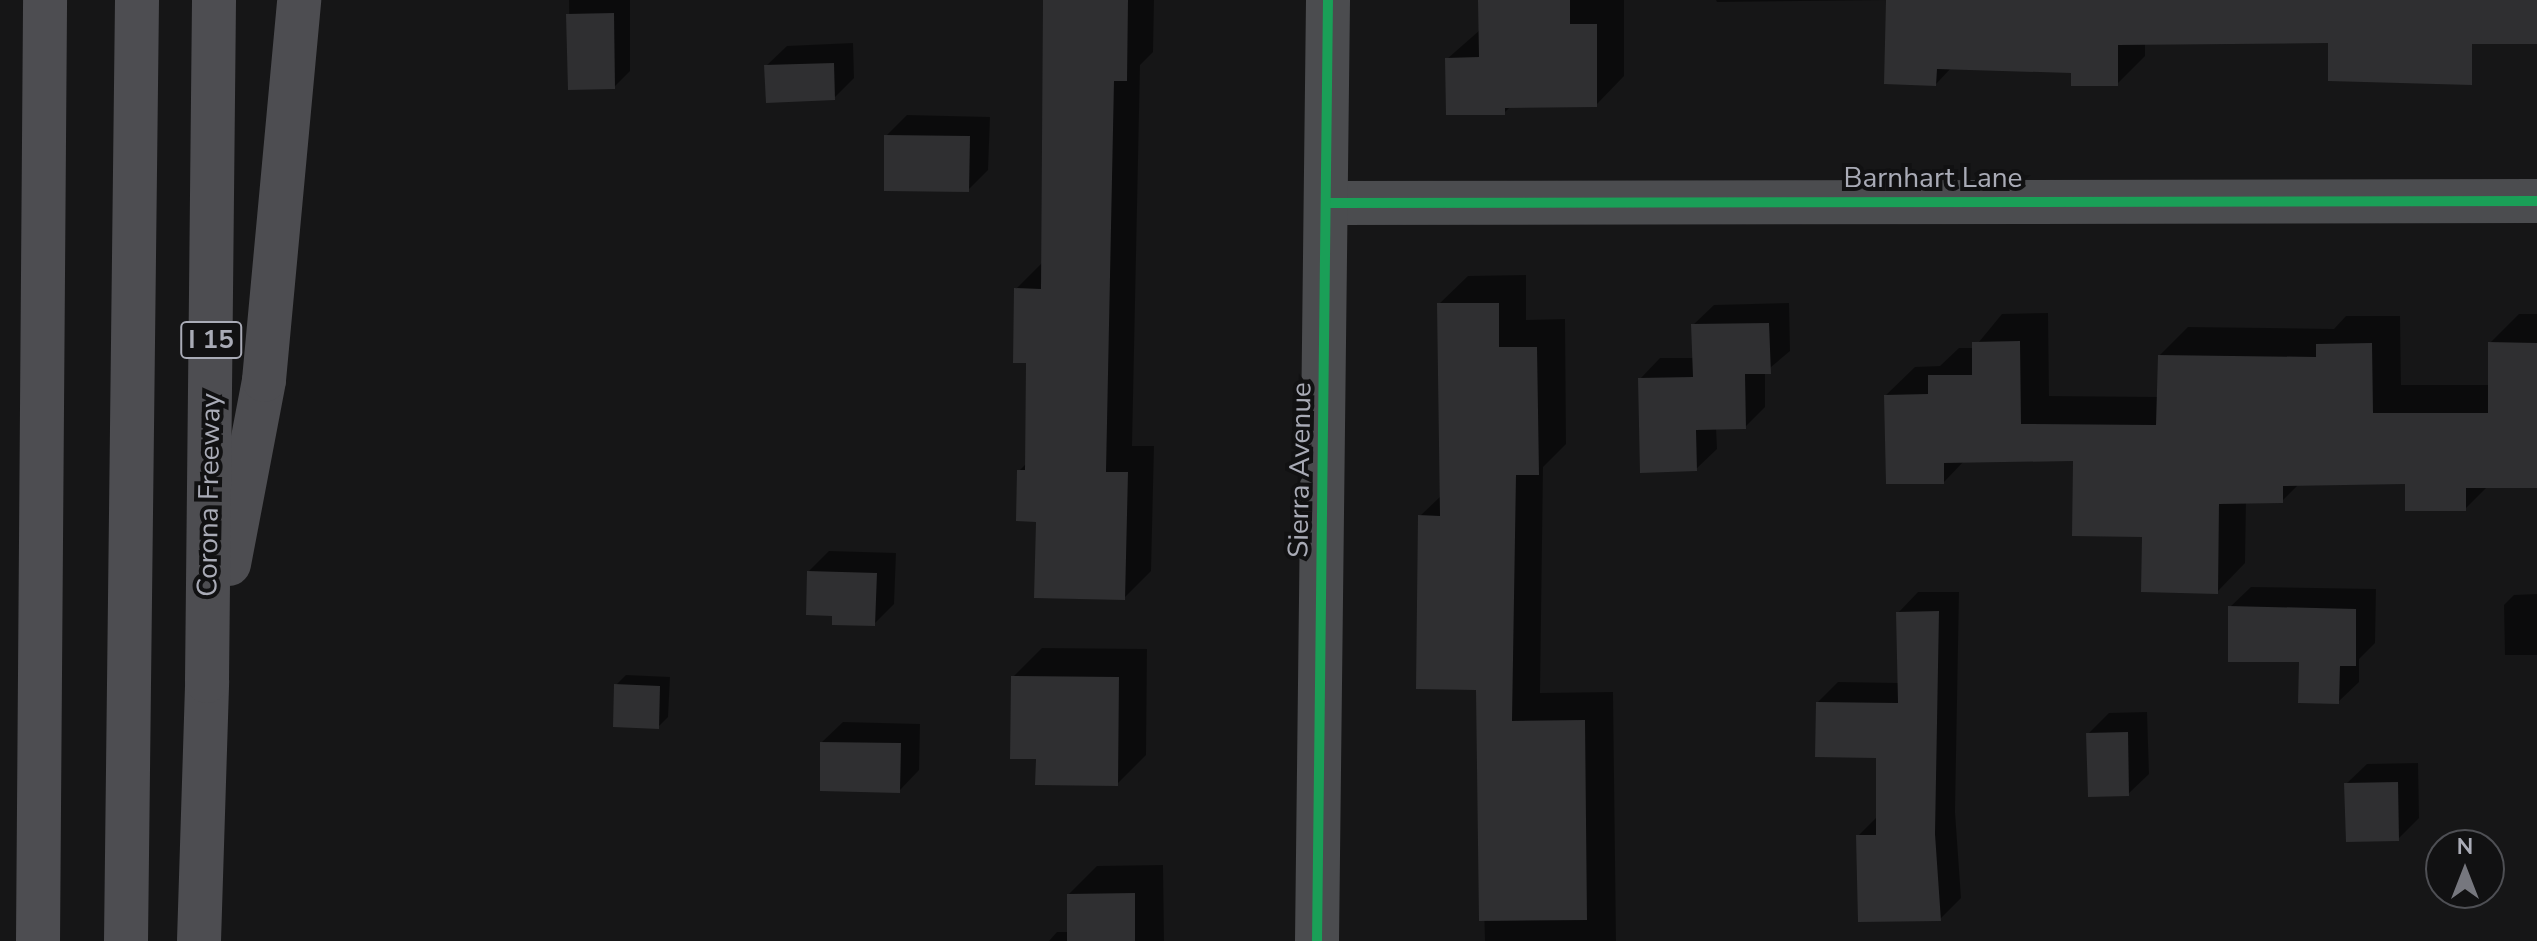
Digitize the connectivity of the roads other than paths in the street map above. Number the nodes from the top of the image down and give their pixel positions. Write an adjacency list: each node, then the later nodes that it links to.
1 (45, 0): 9 (highway)
2 (137, 0): 10 (highway)
3 (214, 0): 8 (highway, Corona Freeway / I 15)
4 (299, 0): 8 (highway)
5 (1328, 0): 7 (street, Sierra Avenue)
6 (2537, 201): 7 (street, Barnhart Lane)
7 (1329, 203): 12 (street, Sierra Avenue)
8 (207, 681): 11 (highway, Corona Freeway / I 15)
9 (38, 941)
10 (126, 941)
11 (199, 941)
12 (1317, 941)

